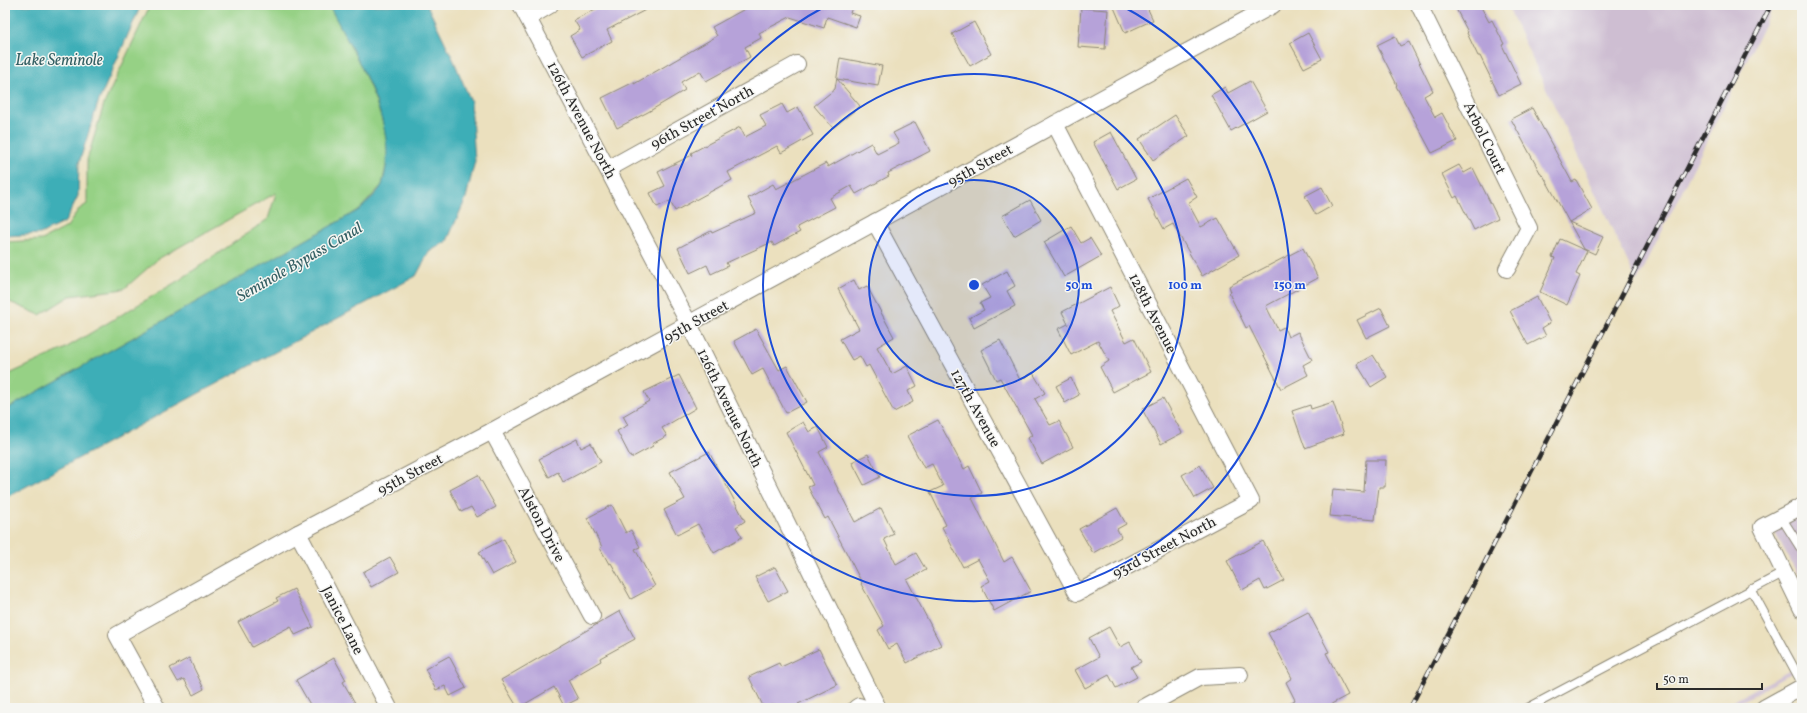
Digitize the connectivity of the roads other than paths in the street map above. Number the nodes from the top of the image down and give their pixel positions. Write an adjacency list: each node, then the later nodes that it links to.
1 (550, 5): 4 (street)
2 (1273, 5): 6 (street, 95th Street)
3 (1419, 5): 9 (street, Arbol Court)
4 (525, 11): 7 (street, 126th Avenue North)
5 (796, 64): 7 (street, 96th Street North)
6 (1055, 124): 8 (street, 95th Street); 12 (street, 128th Avenue)
7 (608, 169): 10 (street, 126th Avenue North)
8 (875, 222): 10 (street, 95th Street); 19 (street, 127th Avenue)
9 (1507, 270)
10 (689, 324): 11 (street, 95th Street); 29 (street, 126th Avenue North)
11 (492, 431): 15 (street, 95th Street); 21 (street, Alston Drive)
12 (1251, 501): 19 (street, 93rd Street North)
13 (1802, 506): 14 (street)
14 (1781, 517): 16 (lane); 17 (street)
15 (298, 533): 25 (street, 95th Street); 26 (street, Janice Lane)
16 (1802, 547)
17 (1783, 573): 18 (lane); 20 (street)
18 (1751, 589): 23 (lane); 31 (lane)
19 (1077, 594)
20 (1802, 609)
21 (592, 616)
22 (1240, 676): 30 (street)
23 (1802, 683)
24 (1802, 687): 32 (street)
25 (157, 708)
26 (389, 708)
27 (856, 708): 28 (street)
28 (865, 708)
29 (878, 708)
30 (1143, 708)
31 (1528, 708)
32 (1764, 708)

